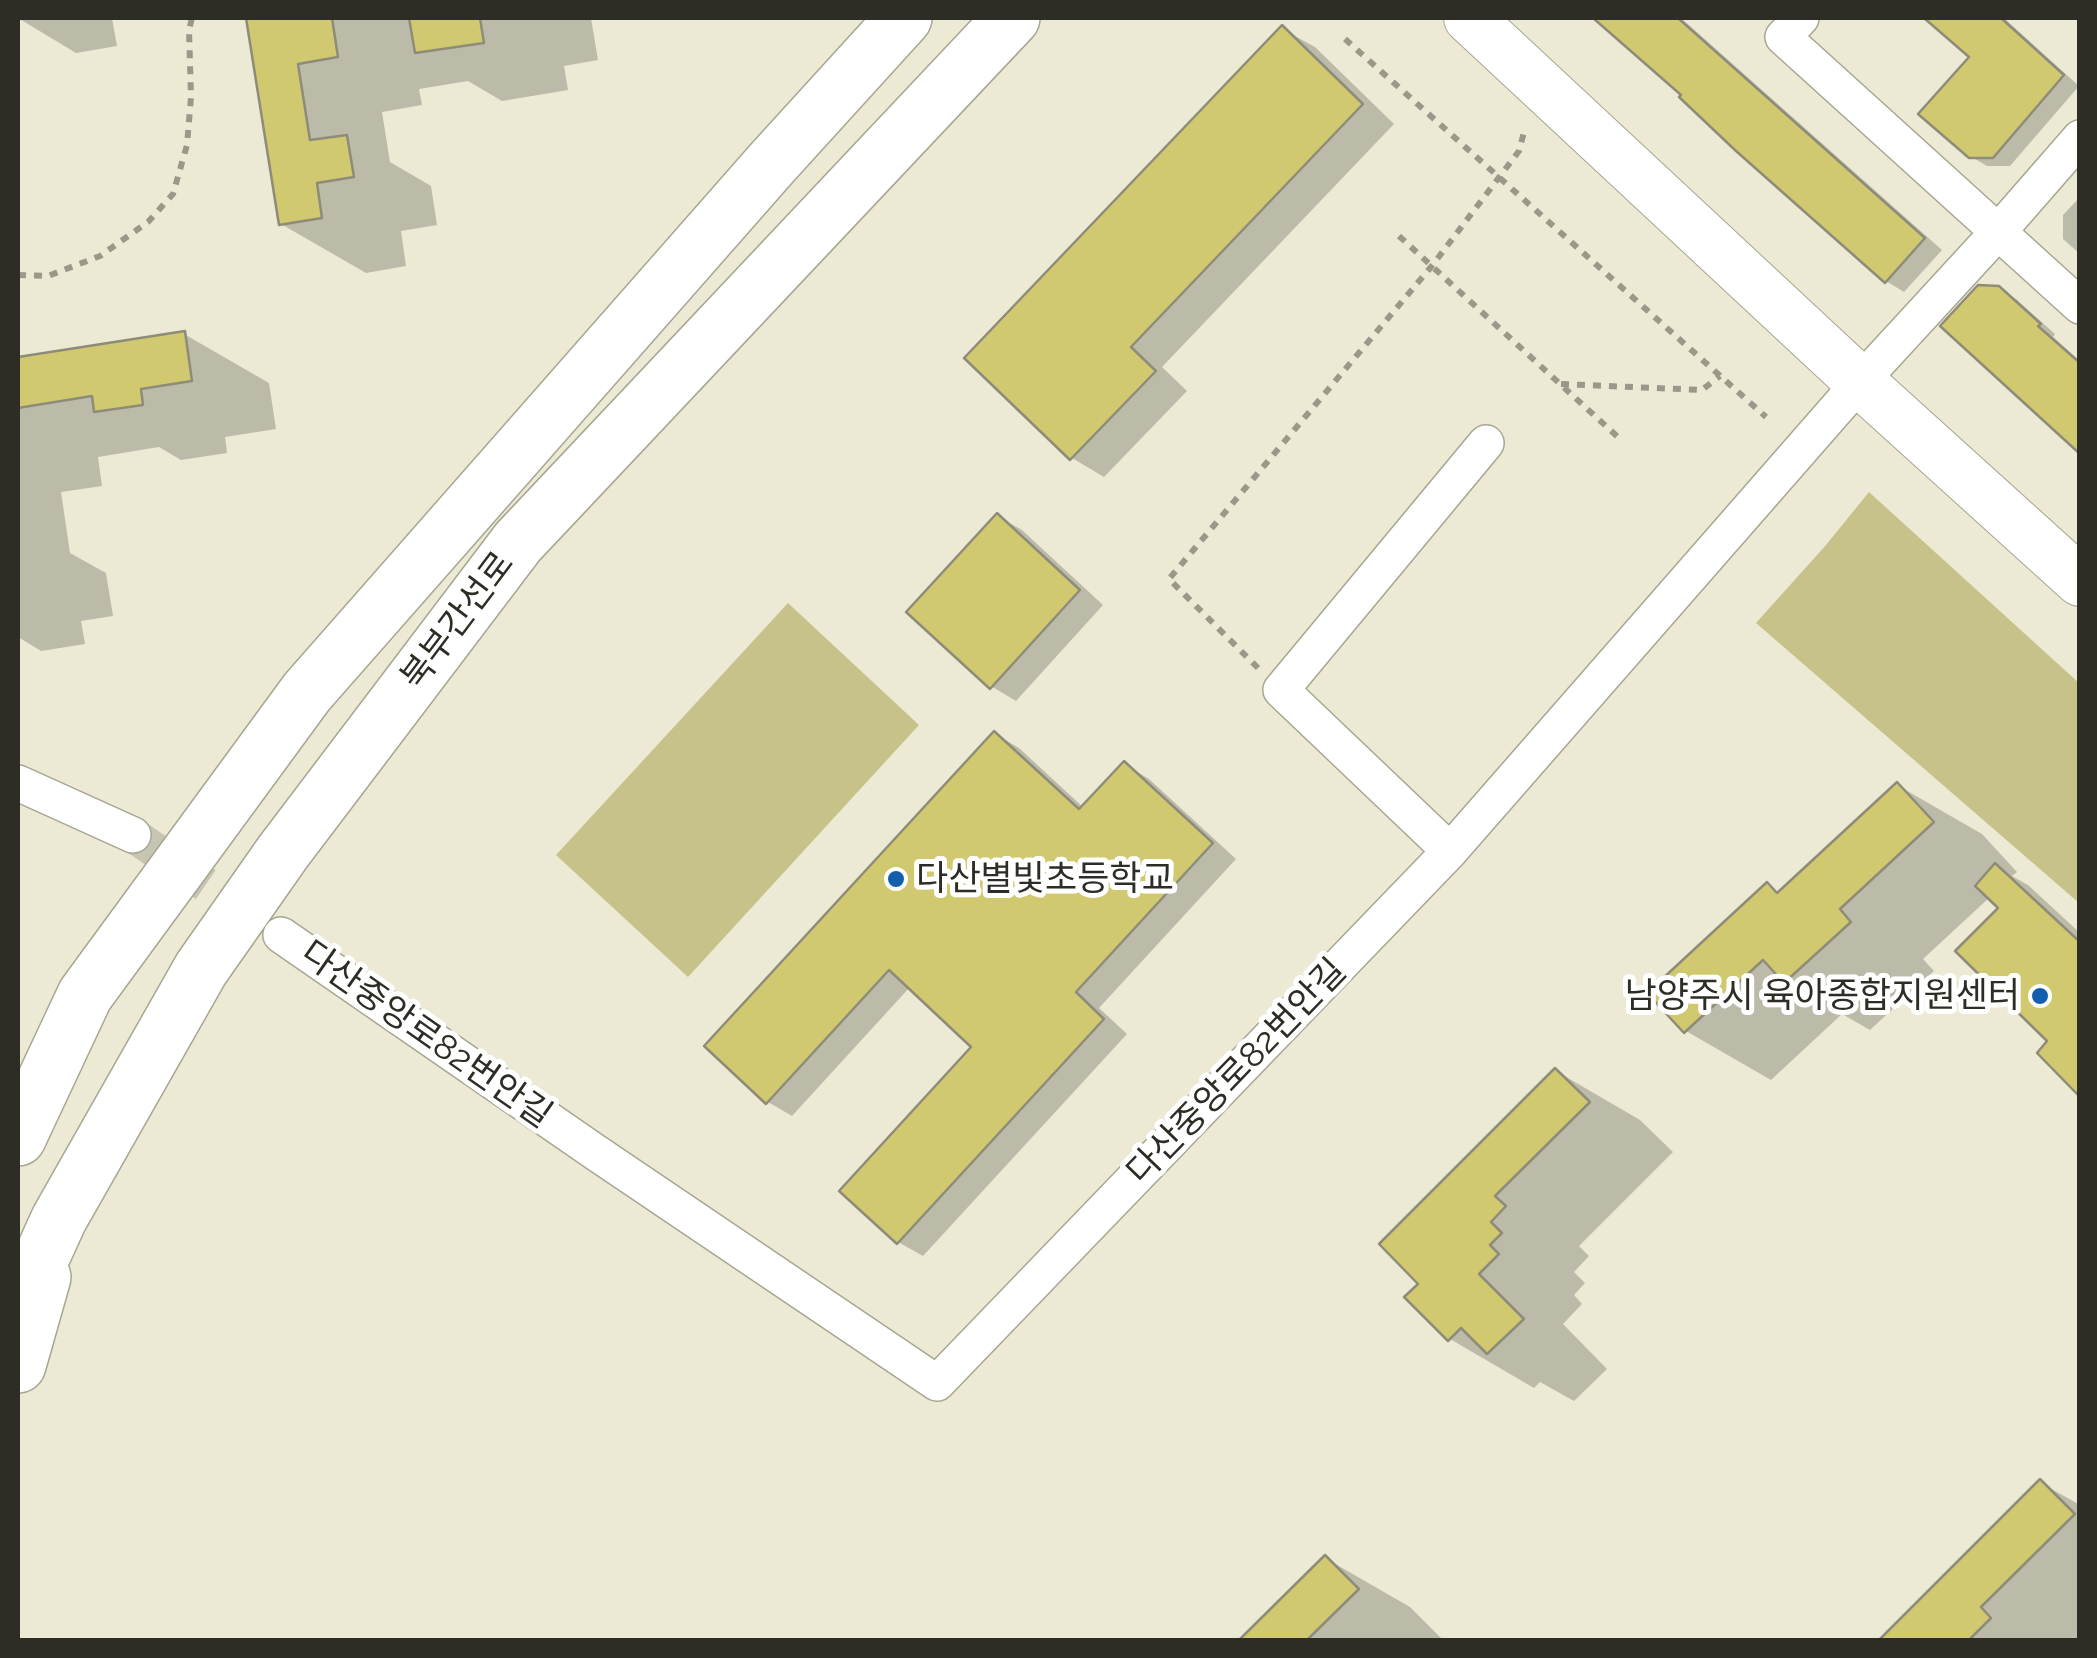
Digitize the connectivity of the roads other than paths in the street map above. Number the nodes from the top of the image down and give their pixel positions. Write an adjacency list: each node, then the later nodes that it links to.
1 (904, 18): 15 (highway, 북부간선로)
2 (1012, 18): 18 (highway, 북부간선로)
3 (1469, 18): 8 (street)
4 (1782, 24): 6 (street)
5 (2080, 138): 6 (street, 다산중앙로82번안길)
6 (1998, 232): 7 (street); 8 (street, 다산중앙로82번안길)
7 (2080, 306)
8 (1860, 382): 10 (street); 13 (street, 다산중앙로82번안길)
9 (1486, 443): 13 (street)
10 (2080, 581)
11 (18, 783): 12 (street)
12 (133, 835)
13 (1450, 851): 14 (street, 다산중앙로82번안길)
14 (281, 936)
15 (85, 996): 16 (highway); 17 (highway, 북부간선로)
16 (18, 1089)
17 (18, 1138)
18 (59, 1219): 19 (highway, 북부간선로); 20 (highway)
19 (18, 1309)
20 (18, 1366)

